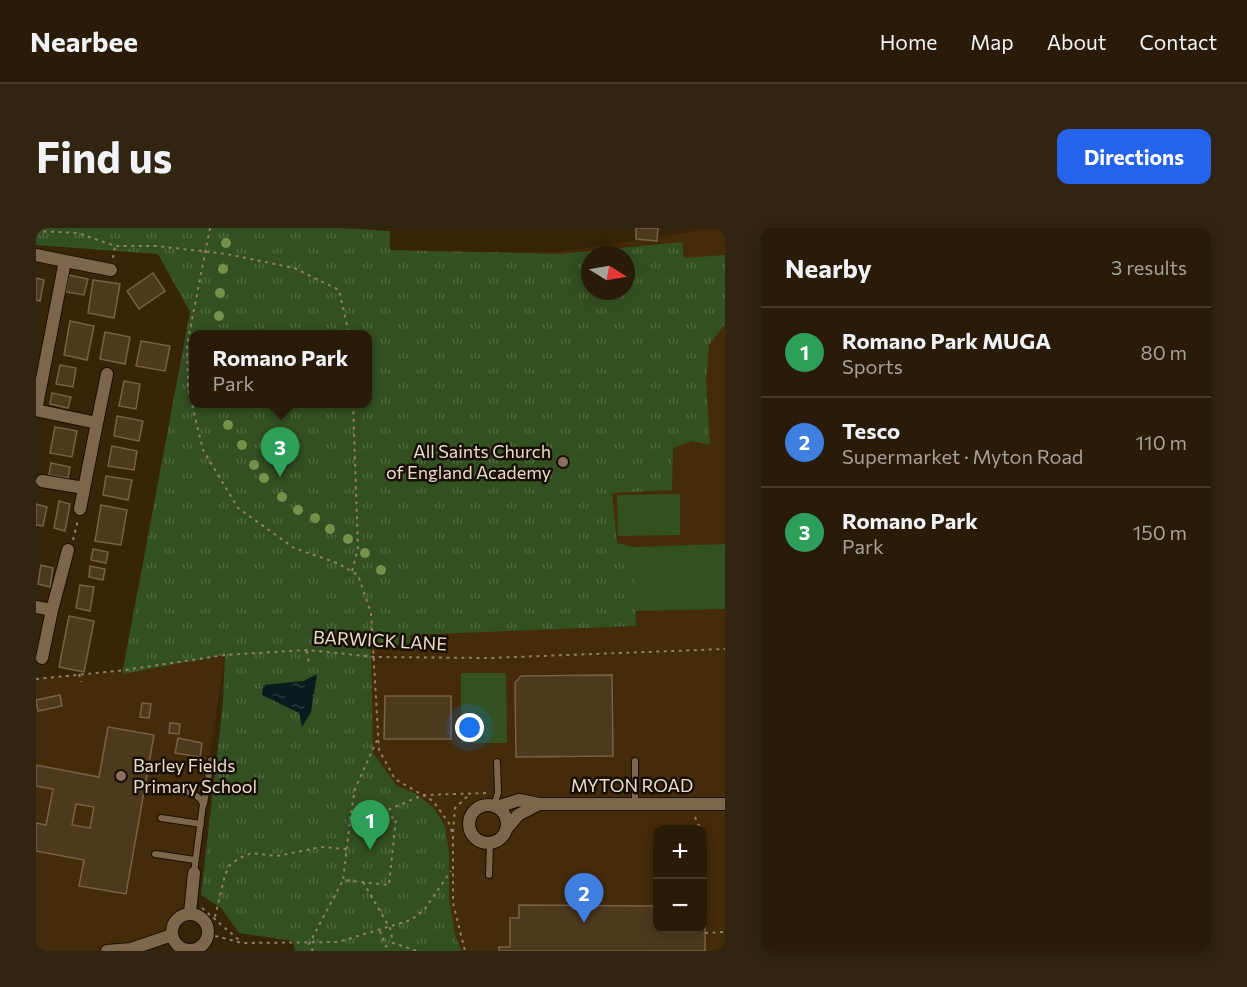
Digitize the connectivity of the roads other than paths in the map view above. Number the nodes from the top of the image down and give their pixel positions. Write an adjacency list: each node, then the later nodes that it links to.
1 (36, 255): 2 (street)
2 (65, 261): 3 (street); 5 (street)
3 (111, 270)
4 (107, 374): 6 (street)
5 (36, 410): 6 (street)
6 (97, 423): 8 (street)
7 (42, 481): 8 (street)
8 (84, 488): 9 (street)
9 (80, 509)
10 (68, 550): 12 (street)
11 (36, 608): 12 (street)
12 (52, 610): 13 (street)
13 (42, 658)
14 (211, 760): 18 (lane)
15 (497, 762): 21 (lane)
16 (635, 762): 22 (lane)
17 (165, 789): 18 (lane)
18 (203, 804): 24 (lane)
19 (539, 804): 21 (street, MYTON ROAD); 22 (street, MYTON ROAD); 25 (street)
20 (725, 804): 22 (street, MYTON ROAD)
21 (495, 806): 25 (street); 26 (street)
22 (635, 806)
23 (161, 818): 24 (lane)
24 (201, 824): 28 (lane)
25 (507, 828): 26 (street)
26 (490, 843): 30 (lane)
27 (155, 854): 28 (lane)
28 (195, 860): 29 (lane)
29 (194, 873): 31 (street)
30 (489, 875)
31 (191, 908): 32 (street); 33 (street)
32 (172, 935): 33 (street); 34 (street)
33 (200, 949)
34 (107, 951)

